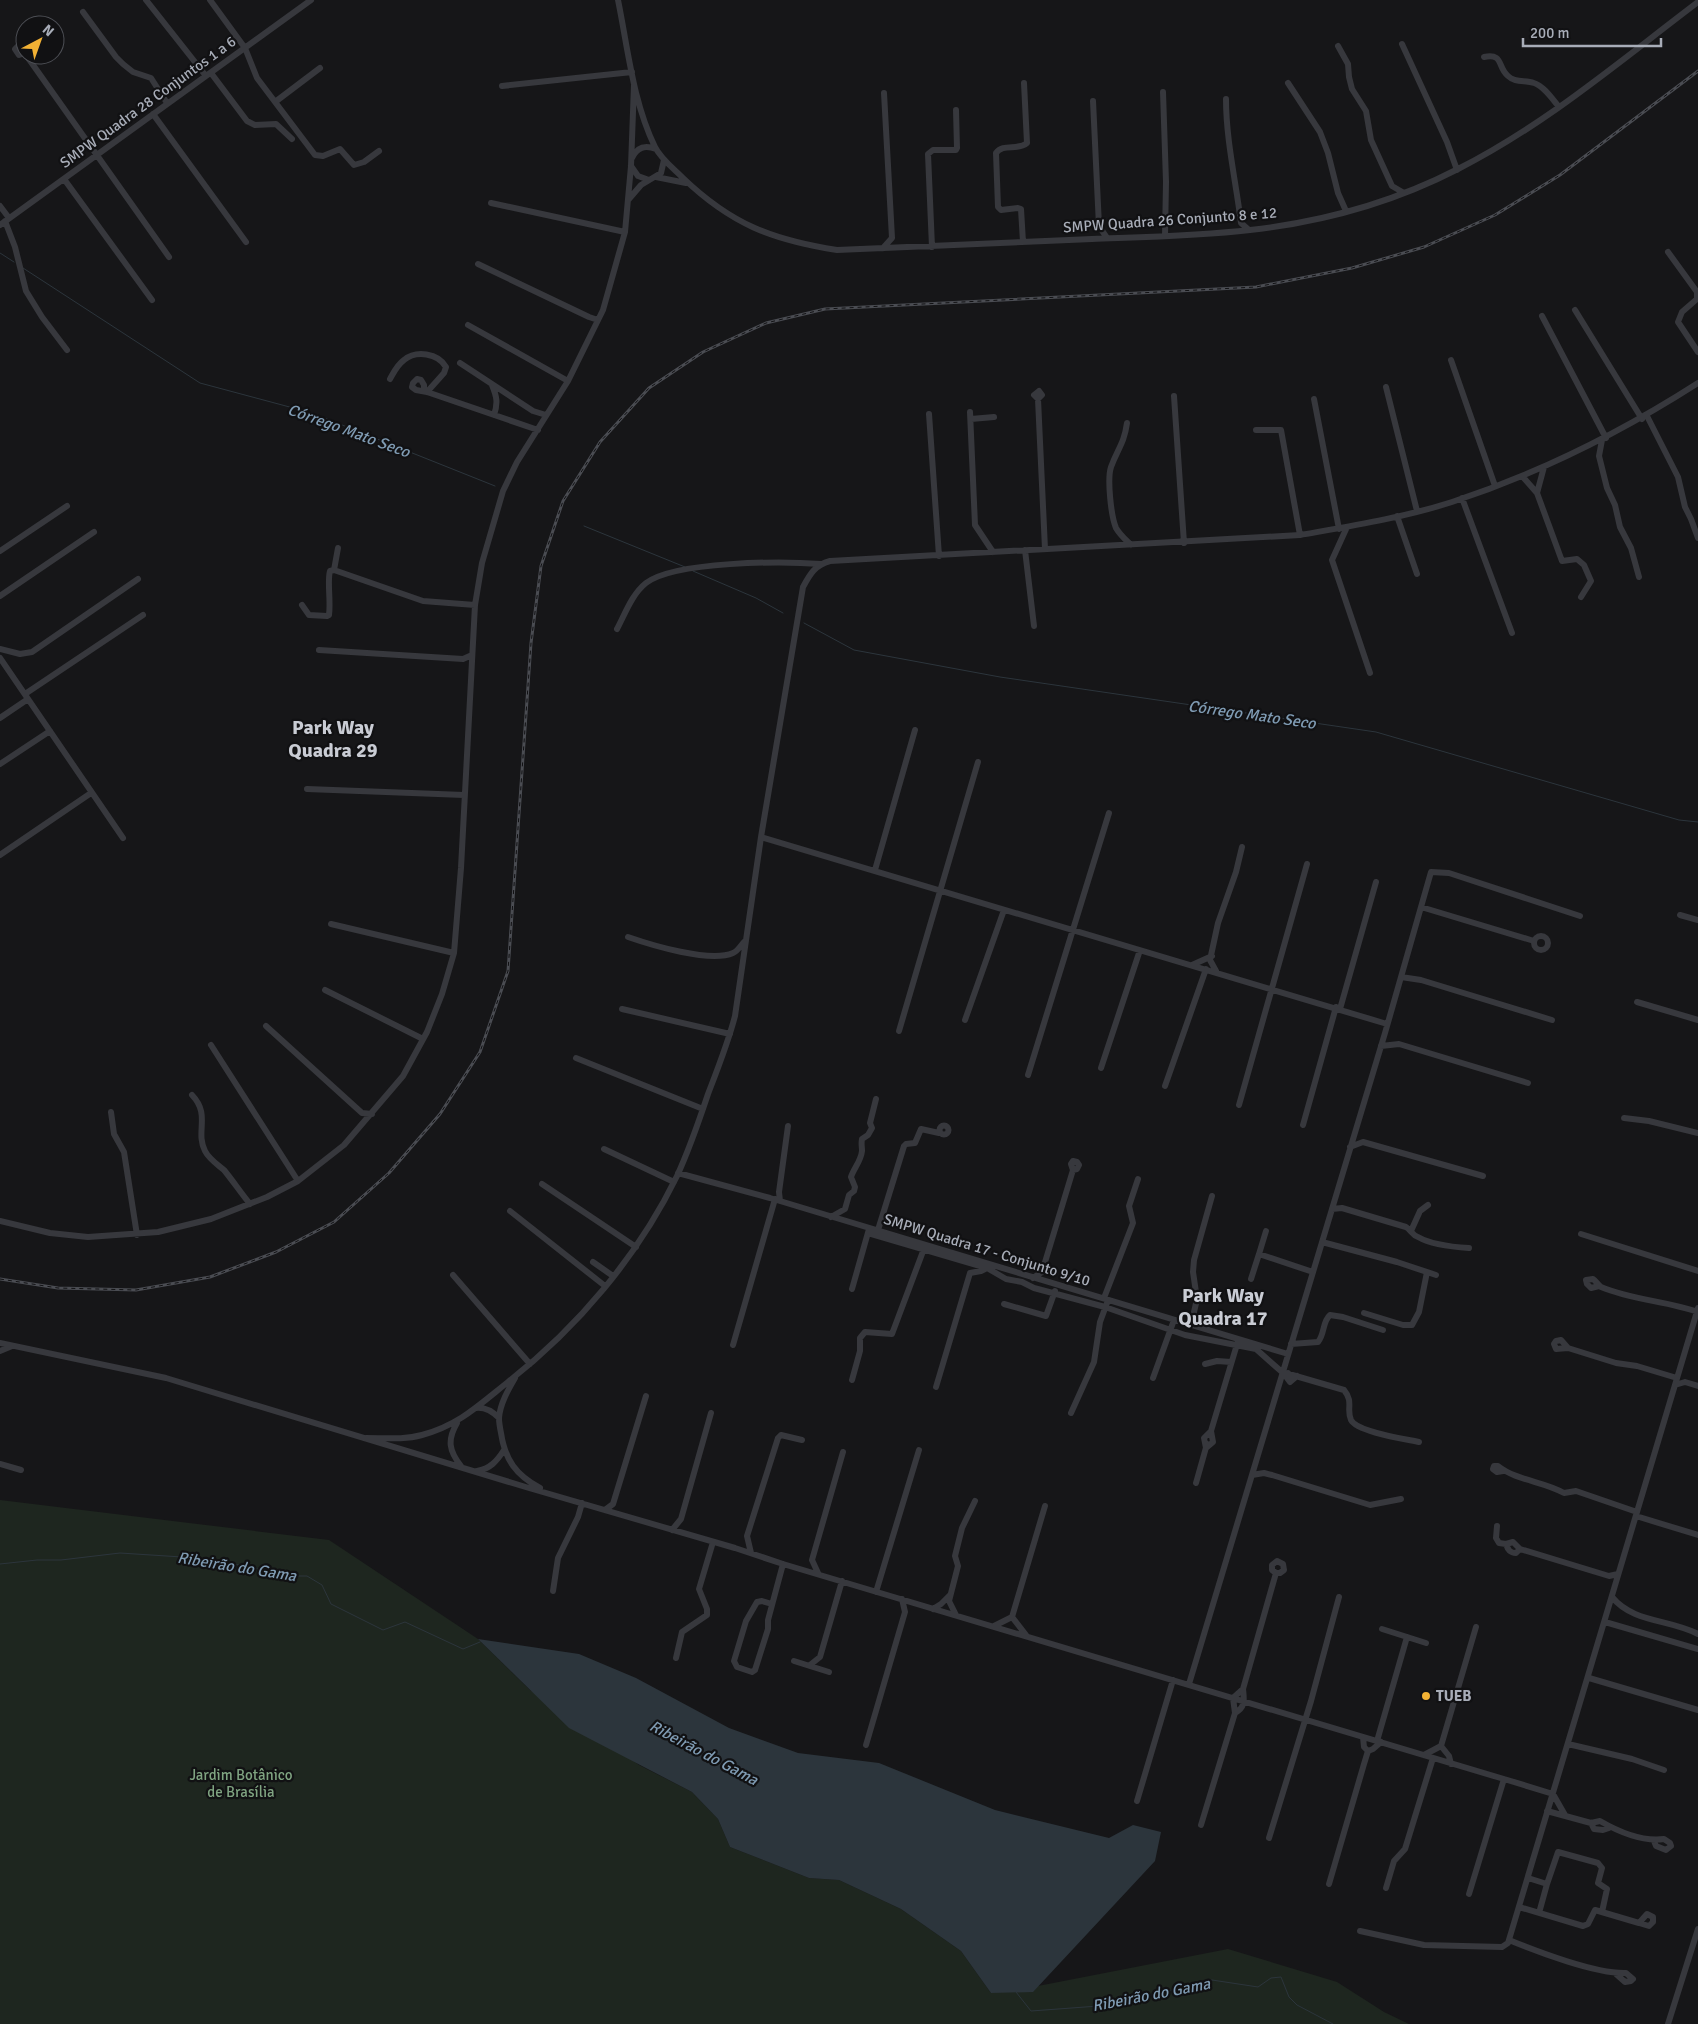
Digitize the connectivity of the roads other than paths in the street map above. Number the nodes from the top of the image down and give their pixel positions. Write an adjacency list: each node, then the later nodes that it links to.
1 (146, 0): 14 (street)
2 (210, 0): 9 (street)
3 (311, 0): 9 (street, SMPW Quadra 28 Conjuntos 1 a 6)
4 (618, 0): 13 (street)
5 (1696, 2): 25 (street, SMPW Quadra 26 Conjunto 8 e 12)
6 (83, 12): 24 (street)
7 (1402, 44): 35 (street)
8 (1338, 46): 39 (street)
9 (245, 48): 14 (street, SMPW Quadra 28 Conjuntos 1 a 6); 23 (street)
10 (1484, 57): 25 (street)
11 (33, 65): 31 (street)
12 (320, 68): 23 (street)
13 (632, 72): 17 (street); 18 (street)
14 (208, 74): 24 (street, SMPW Quadra 28 Conjuntos 1 a 6); 28 (street)
15 (1024, 83): 57 (street)
16 (1288, 83): 45 (street)
17 (634, 85): 29 (street); 32 (street)
18 (502, 86)
19 (1163, 92): 52 (street)
20 (884, 93): 53 (street)
21 (1226, 99): 47 (street)
22 (1093, 101): 48 (street)
23 (275, 102): 30 (street)
24 (167, 103): 27 (street, SMPW Quadra 28 Conjuntos 1 a 6)
25 (1559, 107): 35 (street, SMPW Quadra 26 Conjunto 8 e 12)
26 (956, 110): 58 (street)
27 (153, 114): 31 (street, SMPW Quadra 28 Conjuntos 1 a 6); 56 (street)
28 (292, 139)
29 (656, 149): 32 (street); 33 (street)
30 (379, 151)
31 (97, 155): 37 (street, SMPW Quadra 28 Conjuntos 1 a 6); 62 (street)
32 (632, 159): 34 (street)
33 (664, 160): 36 (street); 38 (street, SMPW Quadra 26 Conjunto 8 e 12)
34 (631, 166): 36 (street); 41 (street)
35 (1457, 170): 40 (street, SMPW Quadra 26 Conjunto 8 e 12)
36 (652, 178): 38 (street, SMPW Quadra 26 Conjunto 8 e 12); 41 (street)
37 (64, 179): 46 (street, SMPW Quadra 28 Conjuntos 1 a 6); 64 (street)
38 (689, 184): 59 (street, SMPW Quadra 26 Conjunto 8 e 12)
39 (1392, 186): 40 (street); 42 (street)
40 (1404, 193): 42 (street, SMPW Quadra 26 Conjunto 8 e 12)
41 (628, 200): 51 (street)
42 (1386, 200): 45 (street, SMPW Quadra 26 Conjunto 8 e 12)
43 (491, 204): 51 (street)
44 (0, 206): 46 (street)
45 (1346, 211): 49 (street, SMPW Quadra 26 Conjunto 8 e 12)
46 (5, 221): 69 (street)
47 (1241, 223): 49 (street); 50 (street)
48 (1099, 226): 54 (street); 55 (street)
49 (1249, 230): 50 (street, SMPW Quadra 26 Conjunto 8 e 12)
50 (1234, 231): 52 (street, SMPW Quadra 26 Conjunto 8 e 12)
51 (626, 232): 67 (street)
52 (1165, 236): 54 (street, SMPW Quadra 26 Conjunto 8 e 12)
53 (892, 238): 59 (street); 60 (street)
54 (1107, 238): 55 (street, SMPW Quadra 26 Conjunto 8 e 12)
55 (1090, 239): 57 (street, SMPW Quadra 26 Conjunto 8 e 12)
56 (246, 242)
57 (1023, 242): 58 (street, SMPW Quadra 26 Conjunto 8 e 12)
58 (932, 247): 60 (street, SMPW Quadra 26 Conjunto 8 e 12)
59 (883, 248): 60 (street, SMPW Quadra 26 Conjunto 8 e 12)
60 (903, 248)
61 (1668, 252): 70 (street)
62 (169, 256)
63 (478, 264): 67 (street)
64 (152, 300)
65 (1575, 310): 85 (street)
66 (1542, 316): 89 (street)
67 (598, 320): 74 (street)
68 (468, 325): 74 (street)
69 (67, 350)
70 (1698, 352)
71 (1450, 360): 94 (street)
72 (460, 363): 75 (street)
73 (390, 379): 82 (street)
74 (568, 381): 83 (street)
75 (491, 384): 82 (street); 83 (street)
76 (1698, 384): 85 (street)
77 (1386, 387): 98 (street)
78 (1174, 396): 105 (street)
79 (1038, 399): 108 (street)
80 (1314, 399): 101 (street)
81 (929, 414): 112 (street)
82 (494, 415): 87 (street)
83 (546, 415): 87 (street)
84 (994, 417): 111 (street)
85 (1644, 418): 89 (street); 104 (street)
86 (1127, 423): 106 (street)
87 (538, 430): 121 (street)
88 (1256, 430): 103 (street)
89 (1604, 439): 90 (street); 91 (street)
90 (1589, 446): 91 (street); 92 (street)
91 (1599, 456): 116 (street)
92 (1544, 467): 93 (street); 95 (street)
93 (1522, 476): 94 (street); 95 (street)
94 (1495, 486): 96 (street)
95 (1537, 493): 119 (street)
96 (1462, 498): 98 (street); 125 (street)
97 (67, 506): 110 (street)
98 (1417, 511): 99 (street)
99 (1397, 516): 100 (street); 115 (street)
100 (1347, 527): 101 (street); 132 (street)
101 (1339, 528): 103 (street)
102 (94, 532): 118 (street)
103 (1300, 535): 105 (street)
104 (1698, 538)
105 (1184, 543): 106 (street)
106 (1131, 545): 108 (street)
107 (338, 548): 114 (street)
108 (1045, 549): 109 (street)
109 (1025, 550): 111 (street); 123 (street)
110 (0, 551)
111 (993, 552): 112 (street)
112 (939, 556): 113 (street)
113 (821, 564): 124 (street); 143 (street)
114 (334, 570): 120 (street); 121 (street)
115 (1417, 574)
116 (1639, 577)
117 (138, 579): 126 (street)
118 (0, 596)
119 (1581, 597)
120 (302, 605)
121 (475, 605): 128 (street)
122 (143, 615): 133 (street)
123 (1034, 626)
124 (617, 629)
125 (1512, 633)
126 (0, 649)
127 (319, 650): 130 (street)
128 (472, 655): 130 (street); 131 (street)
129 (0, 658): 133 (street)
130 (462, 659): 131 (street)
131 (471, 665): 141 (street)
132 (1370, 673)
133 (27, 696): 134 (street); 136 (street)
134 (0, 718)
135 (915, 730): 148 (street)
136 (50, 731): 138 (street); 140 (street)
137 (978, 762): 150 (street)
138 (0, 764)
139 (307, 789): 141 (street)
140 (91, 793): 144 (street); 146 (street)
141 (464, 795): 164 (street)
142 (1109, 813): 154 (street)
143 (761, 837): 148 (street); 161 (street)
144 (123, 838)
145 (1242, 847): 166 (street)
146 (0, 855)
147 (1307, 864): 172 (street)
148 (875, 870): 150 (street)
149 (1376, 882): 175 (street)
150 (940, 890): 152 (street); 182 (street)
151 (1421, 907): 155 (street); 162 (street); 171 (street)
152 (1004, 910): 158 (street); 177 (street)
153 (1680, 915): 156 (street)
154 (1078, 916): 158 (street); 159 (street)
155 (1580, 916)
156 (1698, 920)
157 (330, 924): 164 (street)
158 (1063, 927): 159 (street)
159 (1074, 931): 163 (street); 191 (street)
160 (628, 937): 165 (street)
161 (745, 940): 165 (street); 167 (street)
162 (1534, 941)
163 (1140, 950): 168 (street); 190 (street)
164 (454, 952): 185 (street)
165 (733, 953): 167 (street)
166 (1212, 956): 168 (street); 170 (street)
167 (742, 961): 184 (street)
168 (1192, 965): 169 (street)
169 (1206, 969): 170 (street); 193 (street)
170 (1216, 971): 172 (street)
171 (1401, 977): 178 (street); 180 (street)
172 (1272, 988): 175 (street); 196 (street)
173 (325, 990): 185 (street)
174 (1637, 1002): 179 (street)
175 (1338, 1008): 180 (street); 204 (street)
176 (622, 1009): 184 (street)
177 (965, 1020)
178 (1552, 1020)
179 (1698, 1020)
180 (1387, 1024): 183 (street)
181 (266, 1026): 199 (street)
182 (899, 1031)
183 (1385, 1033): 186 (street); 188 (street)
184 (730, 1034): 197 (street)
185 (423, 1039): 200 (street)
186 (1399, 1044): 188 (street); 192 (street)
187 (211, 1045): 215 (street)
188 (1381, 1046): 205 (street)
189 (576, 1058): 197 (street)
190 (1101, 1068)
191 (1028, 1074)
192 (1528, 1083)
193 (1166, 1086)
194 (192, 1096): 221 (street)
195 (876, 1099): 224 (street)
196 (1239, 1105)
197 (703, 1109): 212 (street)
198 (111, 1112): 237 (street)
199 (362, 1113): 200 (street); 202 (street)
200 (372, 1114): 202 (street)
201 (1624, 1118): 207 (street)
202 (365, 1123): 215 (street)
203 (788, 1126): 219 (street)
204 (1303, 1126)
205 (1355, 1132): 208 (street); 209 (street)
206 (939, 1133): 230 (street)
207 (1698, 1133)
208 (1363, 1142): 209 (street); 213 (street)
209 (1350, 1147): 220 (street)
210 (604, 1149): 216 (street)
211 (1074, 1170): 248 (street)
212 (678, 1173): 216 (street); 219 (street, SMPW Quadra 17 - Conjunto 9/10)
213 (1483, 1176)
214 (1138, 1178): 263 (street)
215 (298, 1181): 221 (street)
216 (674, 1182): 239 (street)
217 (542, 1184): 239 (street)
218 (1212, 1196): 269 (street)
219 (775, 1199): 227 (street, SMPW Quadra 17 - Conjunto 9/10); 275 (street)
220 (1334, 1201): 223 (street); 225 (street)
221 (250, 1204): 237 (street)
222 (1428, 1205): 234 (street)
223 (1342, 1208): 225 (street); 234 (street)
224 (845, 1209): 227 (street); 229 (street)
225 (1332, 1209): 238 (street)
226 (510, 1211): 259 (street)
227 (831, 1217): 229 (street, SMPW Quadra 17 - Conjunto 9/10)
228 (0, 1221): 237 (street)
229 (852, 1223): 231 (street, SMPW Quadra 17 - Conjunto 9/10)
230 (881, 1223): 232 (street); 235 (street)
231 (869, 1230): 232 (street, SMPW Quadra 17 - Conjunto 9/10); 240 (street); 261 (street)
232 (878, 1230): 235 (street, SMPW Quadra 17 - Conjunto 9/10)
233 (1266, 1231): 243 (street)
234 (1411, 1231): 241 (street)
235 (886, 1233): 240 (street, SMPW Quadra 17 - Conjunto 9/10)
236 (1582, 1234): 247 (street)
237 (138, 1235)
238 (1322, 1242): 249 (street); 250 (street)
239 (636, 1247): 254 (street)
240 (925, 1248): 242 (street, SMPW Quadra 17 - Conjunto 9/10); 244 (street); 287 (street)
241 (1469, 1248)
242 (954, 1254): 244 (street); 246 (street, SMPW Quadra 17 - Conjunto 9/10)
243 (1259, 1254): 249 (street); 256 (street)
244 (960, 1261): 246 (street); 251 (street)
245 (593, 1262): 254 (street)
246 (989, 1267): 251 (street); 255 (street, SMPW Quadra 17 - Conjunto 9/10); 262 (street)
247 (1698, 1270)
248 (1042, 1272): 255 (street); 257 (street)
249 (1313, 1272): 274 (street)
250 (1428, 1272): 253 (street); 267 (street)
251 (970, 1273): 291 (street)
252 (453, 1275): 281 (street)
253 (1436, 1275)
254 (613, 1276): 259 (street)
255 (1033, 1278): 257 (street, SMPW Quadra 17 - Conjunto 9/10)
256 (1251, 1279)
257 (1046, 1282): 258 (street, SMPW Quadra 17 - Conjunto 9/10)
258 (1057, 1285): 262 (street); 263 (street, SMPW Quadra 17 - Conjunto 9/10)
259 (605, 1286): 281 (street)
260 (1599, 1286): 266 (street)
261 (852, 1289)
262 (1054, 1293): 264 (street); 265 (street)
263 (1106, 1299): 265 (street); 268 (street, SMPW Quadra 17 - Conjunto 9/10)
264 (1004, 1304)
265 (1105, 1307): 270 (street); 295 (street)
266 (1698, 1310): 285 (street)
267 (1364, 1313)
268 (1174, 1320): 269 (street, SMPW Quadra 17 - Conjunto 9/10); 270 (street)
269 (1191, 1325): 272 (street, SMPW Quadra 17 - Conjunto 9/10)
270 (1170, 1330): 272 (street); 286 (street)
271 (1383, 1330): 274 (street)
272 (1237, 1342): 279 (street, SMPW Quadra 17 - Conjunto 9/10); 280 (street); 283 (street)
273 (0, 1343): 276 (street)
274 (1291, 1344): 279 (street)
275 (733, 1345)
276 (13, 1346): 278 (street); 298 (street)
277 (1568, 1348): 285 (street)
278 (0, 1351)
279 (1288, 1354): 283 (street)
280 (1231, 1362): 282 (street); 312 (street)
281 (530, 1364): 284 (street)
282 (1205, 1364)
283 (1285, 1373): 300 (street); 304 (street)
284 (518, 1374): 293 (street); 296 (street)
285 (1678, 1375): 288 (street); 289 (street)
286 (1153, 1378)
287 (852, 1380)
288 (1685, 1382): 289 (street); 290 (street)
289 (1675, 1385): 321 (street)
290 (1698, 1386)
291 (936, 1387)
292 (646, 1396): 317 (street)
293 (475, 1408): 296 (street); 297 (street)
294 (711, 1413): 322 (street)
295 (1071, 1413)
296 (499, 1418): 301 (street)
297 (458, 1422): 298 (street); 306 (street)
298 (366, 1438): 306 (street)
299 (802, 1440): 327 (street)
300 (1419, 1442)
301 (504, 1450): 308 (street); 313 (street)
302 (919, 1450): 341 (street)
303 (843, 1452): 331 (street)
304 (1256, 1463): 310 (street); 311 (street)
305 (0, 1464): 307 (street)
306 (461, 1466): 308 (street)
307 (21, 1470)
308 (476, 1471): 313 (street)
309 (1504, 1471): 321 (street)
310 (1264, 1473): 311 (street); 314 (street)
311 (1252, 1475): 369 (street)
312 (1196, 1483)
313 (550, 1494): 316 (street)
314 (1401, 1499)
315 (975, 1501): 342 (street)
316 (582, 1503): 319 (street); 340 (street)
317 (613, 1504): 319 (street); 320 (street)
318 (1045, 1506): 353 (street)
319 (605, 1510): 320 (street)
320 (617, 1514): 324 (street)
321 (1637, 1514): 326 (street); 336 (street)
322 (681, 1519): 324 (street); 325 (street)
323 (1497, 1526): 337 (street)
324 (672, 1530): 325 (street)
325 (684, 1533): 328 (street)
326 (1698, 1535)
327 (747, 1536): 329 (street); 330 (street)
328 (713, 1542): 329 (street); 364 (street)
329 (735, 1548): 330 (street)
330 (751, 1553): 332 (street)
331 (812, 1560): 333 (street); 335 (street)
332 (783, 1564): 333 (street); 347 (street)
333 (798, 1568): 335 (street)
334 (1276, 1573): 370 (street)
335 (818, 1574): 338 (street)
336 (1618, 1574): 337 (street); 339 (street)
337 (1609, 1576): 339 (street)
338 (842, 1582): 341 (street); 363 (street)
339 (1616, 1582): 344 (street)
340 (554, 1591)
341 (876, 1592): 345 (street)
342 (949, 1595): 349 (street); 352 (street)
343 (1339, 1597): 375 (street)
344 (1612, 1597): 348 (street); 350 (street)
345 (902, 1599): 346 (street); 351 (street)
346 (914, 1603): 349 (street); 351 (street)
347 (772, 1604): 347 (street)
348 (1619, 1606): 350 (street); 358 (street)
349 (933, 1609): 352 (street)
350 (1608, 1610): 354 (street)
351 (905, 1612): 379 (street)
352 (956, 1615): 355 (street)
353 (1012, 1617): 355 (street); 359 (street)
354 (1605, 1622): 362 (street); 367 (street)
355 (994, 1626): 359 (street)
356 (1476, 1627): 380 (street)
357 (1382, 1629): 360 (street)
358 (1698, 1634)
359 (1026, 1635): 368 (street)
360 (1407, 1637): 361 (street); 377 (street)
361 (1426, 1643)
362 (1698, 1649)
363 (820, 1657): 366 (street); 366 (street)
364 (676, 1658)
365 (794, 1661): 366 (street)
366 (810, 1665)
367 (1589, 1678): 373 (street); 378 (street)
368 (1173, 1680): 369 (street); 388 (street)
369 (1189, 1684): 371 (street)
370 (1243, 1689): 371 (street); 372 (street)
371 (1233, 1698): 372 (street); 374 (street)
372 (1245, 1701): 374 (street); 375 (street)
373 (1698, 1710)
374 (1235, 1712): 391 (street)
375 (1305, 1720): 376 (street); 392 (street)
376 (1364, 1737): 377 (street); 381 (street)
377 (1379, 1742): 381 (street); 382 (street)
378 (1568, 1744): 385 (street); 387 (street)
379 (866, 1746)
380 (1441, 1746): 382 (street); 384 (street)
381 (1368, 1751): 395 (street)
382 (1424, 1755): 383 (street)
383 (1433, 1758): 384 (street); 397 (street)
384 (1451, 1764): 386 (street)
385 (1664, 1770)
386 (1504, 1779): 387 (street); 398 (street)
387 (1553, 1794): 389 (street); 390 (street)
388 (1137, 1801)
389 (1547, 1811): 390 (street); 394 (street)
390 (1565, 1815): 393 (street)
391 (1201, 1825)
392 (1269, 1838)
393 (1654, 1841)
394 (1528, 1878): 396 (street); 399 (street)
395 (1329, 1884)
396 (1548, 1884): 400 (street); 401 (street)
397 (1386, 1888)
398 (1469, 1894)
399 (1519, 1907): 401 (street); 405 (street)
400 (1602, 1912): 401 (street); 402 (street)
401 (1540, 1913)
402 (1639, 1923)
403 (1698, 1929): 407 (street)
404 (1360, 1931): 405 (street)
405 (1509, 1940): 406 (street)
406 (1616, 1974)
407 (1668, 2024)

